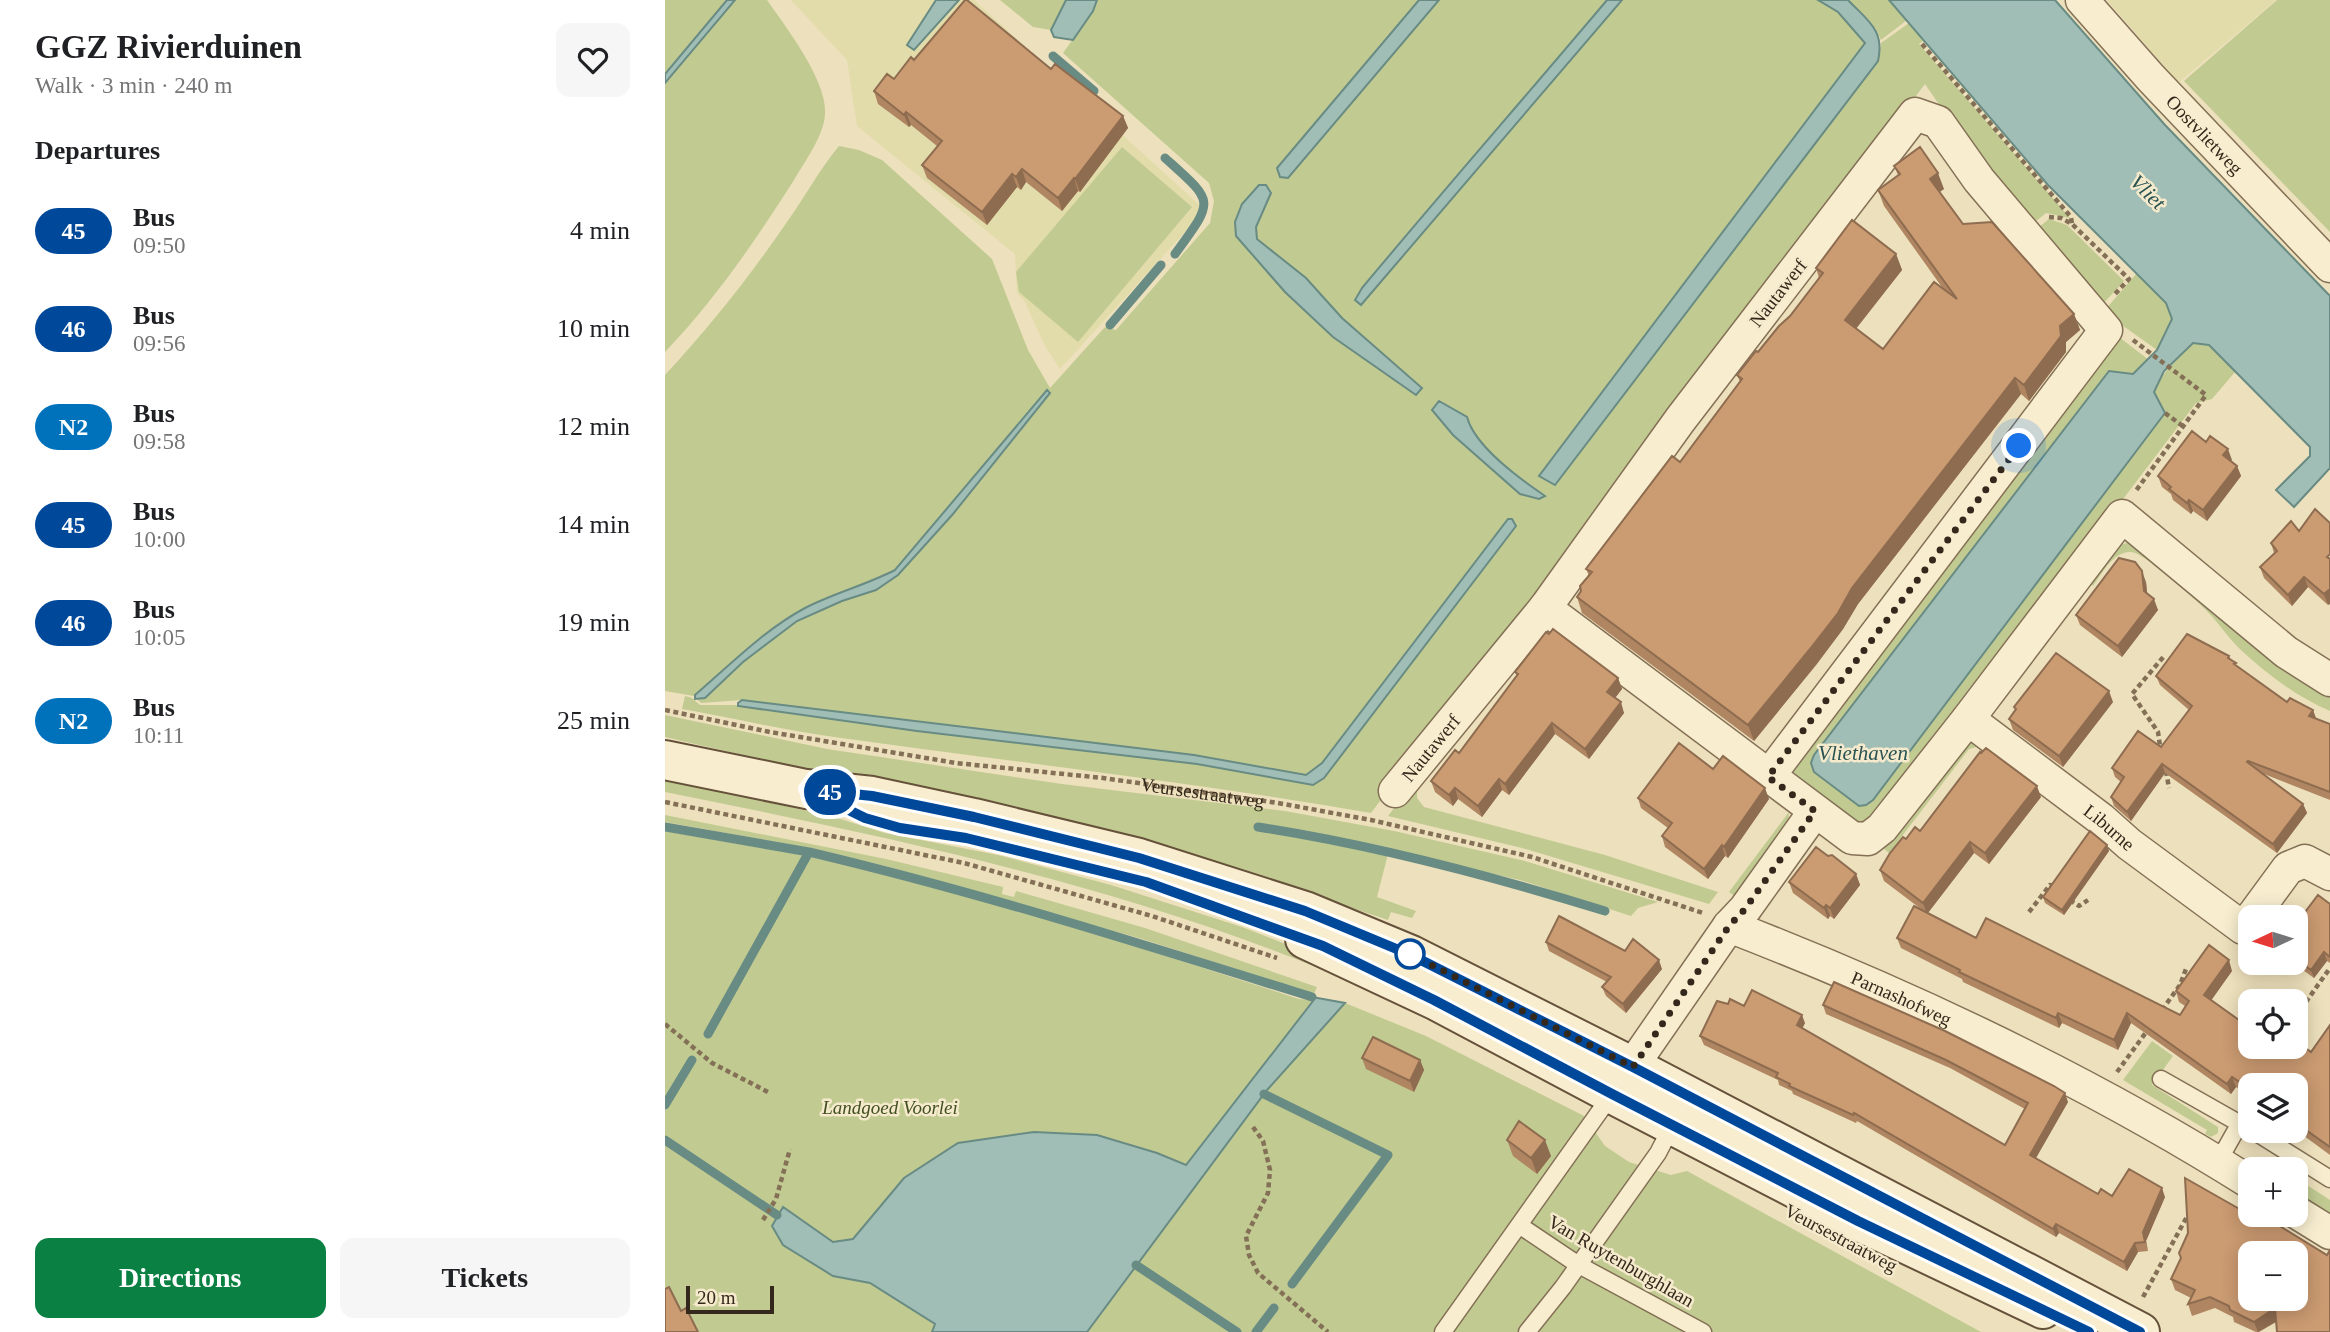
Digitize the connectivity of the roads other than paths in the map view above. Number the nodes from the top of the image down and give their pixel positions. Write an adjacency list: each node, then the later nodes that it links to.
1 (2082, 0): 2 (street, Oostvlietweg)
2 (2330, 266)
3 (1545, 608): 7 (street); 7 (street, Nautawerf); 8 (street, Nautawerf)
4 (2330, 680): 5 (street)
5 (1968, 719): 9 (street); 12 (street, Liburne)
6 (665, 760): 15 (main road, Veursestraatweg)
7 (1768, 777): 9 (street)
8 (1395, 791)
9 (1815, 811): 13 (street)
10 (2330, 874): 11 (street, Liburne)
11 (2261, 905)
12 (2238, 924)
13 (1729, 926): 15 (street); 20 (street, Parnashofweg)
14 (2161, 1079): 16 (lane)
15 (1622, 1081): 17 (main road, Veursestraatweg); 24 (lane); 27 (main road, Veursestraatweg)
16 (2238, 1123)
17 (1673, 1124): 26 (lane); 31 (main road, Veursestraatweg)
18 (2238, 1139): 20 (lane)
19 (2271, 1143): 22 (lane)
20 (2218, 1162): 21 (street, Parnashofweg)
21 (2238, 1175)
22 (2330, 1179)
23 (2308, 1219): 25 (street)
24 (1519, 1225): 26 (lane, Van Ruytenburghlaan); 28 (lane)
25 (2330, 1233)
26 (1577, 1264): 29 (lane); 30 (lane, Van Ruytenburghlaan)
27 (2134, 1329)
28 (1443, 1332)
29 (1527, 1332)
30 (1703, 1332)
31 (2090, 1332)

